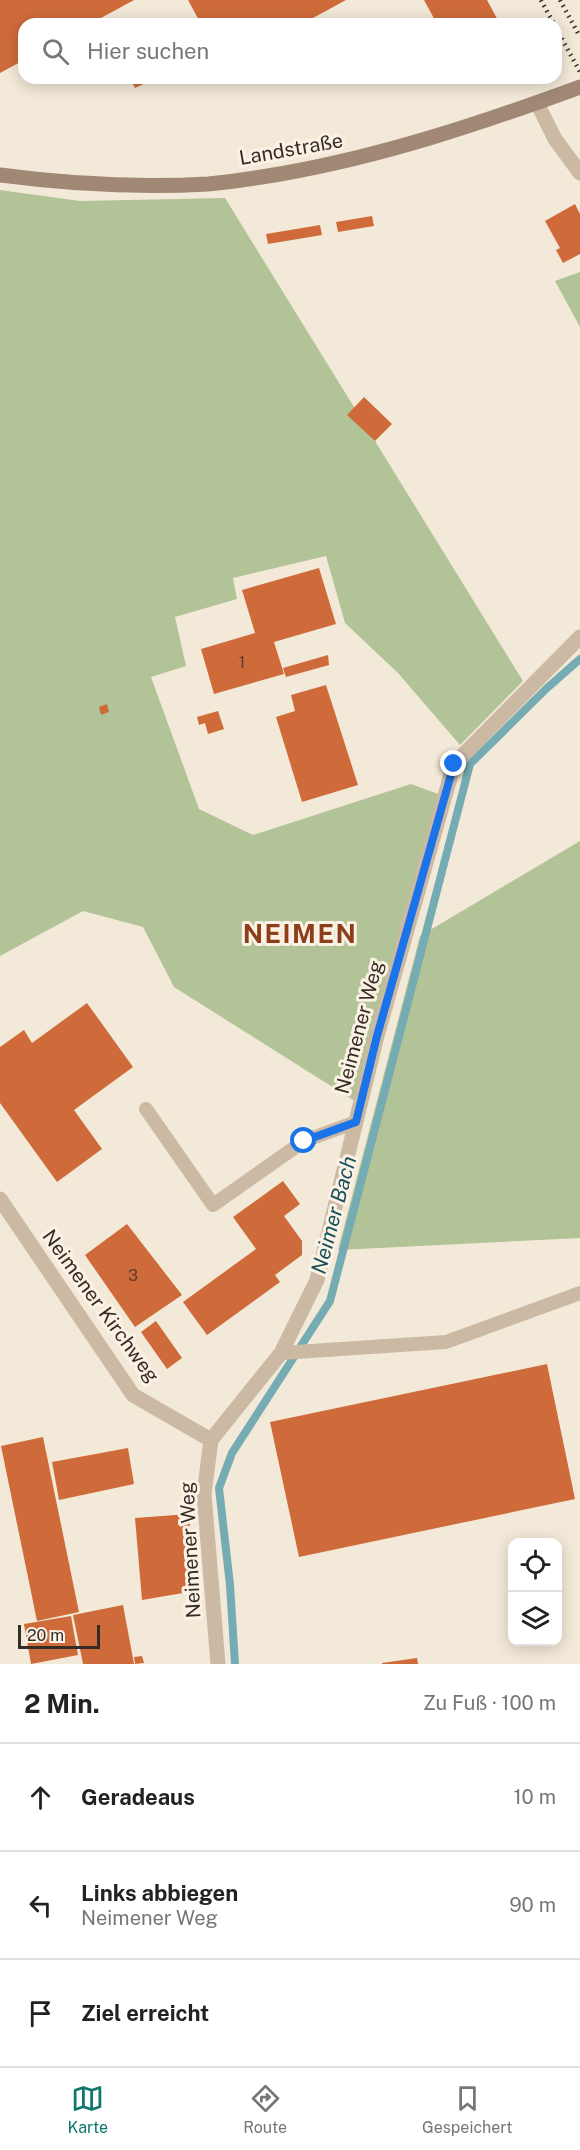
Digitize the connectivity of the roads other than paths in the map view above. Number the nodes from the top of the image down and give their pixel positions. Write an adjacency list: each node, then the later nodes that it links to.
1 (580, 87): 2 (main road, Landstraße)
2 (537, 103): 3 (street); 4 (main road, Landstraße)
3 (580, 174)
4 (0, 175)
5 (580, 638): 7 (street, Neimener Weg)
6 (146, 1109): 7 (lane)
7 (356, 1122): 10 (street, Neimener Weg)
8 (0, 1199): 11 (street, Neimener Kirchweg)
9 (580, 1293): 10 (lane)
10 (281, 1353): 11 (street, Neimener Weg)
11 (212, 1440): 12 (street, Neimener Weg)
12 (218, 1664)

